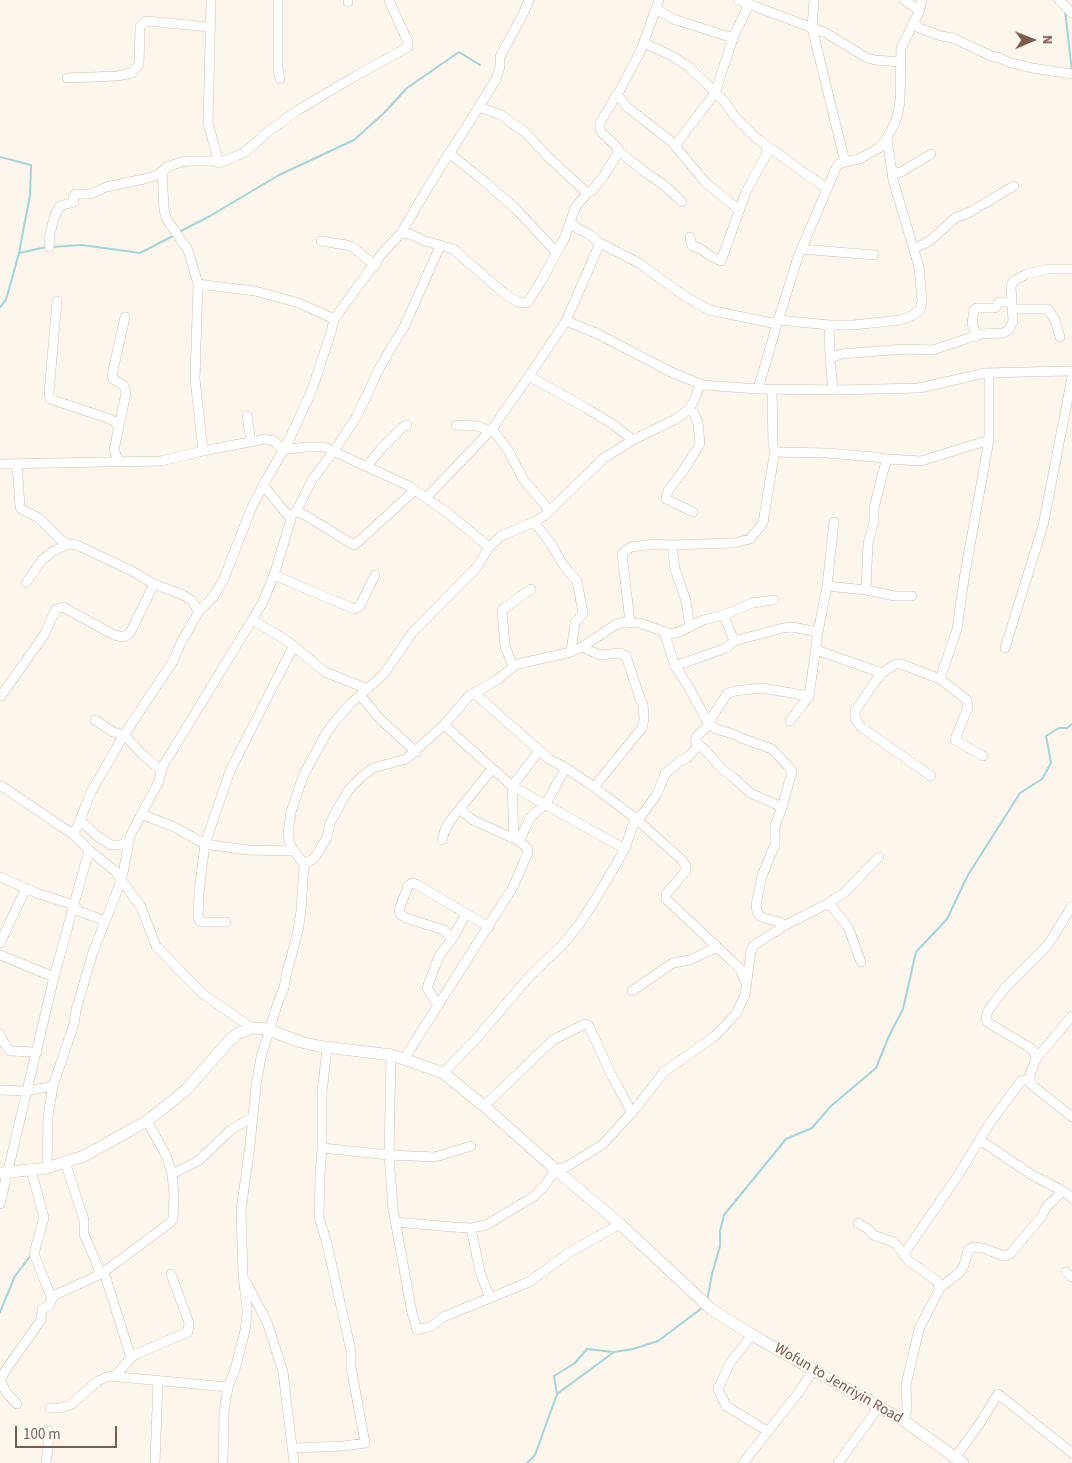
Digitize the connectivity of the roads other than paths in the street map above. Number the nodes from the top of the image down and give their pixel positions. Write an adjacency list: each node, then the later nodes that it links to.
1 (210, 0): 14 (street)
2 (278, 0): 21 (street)
3 (390, 0): 32 (street)
4 (529, 0): 24 (street)
5 (814, 0): 15 (street)
6 (904, 0): 11 (street)
7 (922, 0): 11 (street)
8 (1059, 0): 12 (street)
9 (742, 1): 15 (street); 16 (street)
10 (657, 4): 16 (street); 17 (street)
11 (919, 10): 13 (street)
12 (1072, 13)
13 (913, 22): 18 (street); 19 (street)
14 (209, 27): 20 (street); 32 (street)
15 (812, 28): 18 (street); 31 (street)
16 (732, 38): 22 (street)
17 (644, 43): 22 (street); 23 (street)
18 (900, 62): 25 (street)
19 (1072, 74)
20 (67, 78)
21 (280, 79)
22 (714, 92): 26 (street); 27 (street)
23 (617, 94): 26 (street); 28 (street)
24 (479, 107): 29 (street); 37 (street)
25 (887, 138): 31 (street); 34 (street)
26 (675, 146): 39 (street)
27 (766, 147): 36 (street); 39 (street)
28 (618, 150): 37 (street); 38 (street)
29 (449, 153): 41 (street); 49 (street)
30 (931, 154): 34 (street)
31 (845, 162): 36 (street)
32 (218, 163): 33 (street)
33 (162, 171): 46 (street); 53 (street)
34 (892, 174): 48 (street)
35 (1014, 186): 48 (street)
36 (827, 189): 47 (street)
37 (588, 192): 40 (street)
38 (682, 202)
39 (739, 210): 42 (street)
40 (570, 222): 44 (street); 49 (street)
41 (401, 233): 45 (street); 51 (street)
42 (690, 237)
43 (321, 241): 51 (street)
44 (600, 243): 58 (street); 59 (street)
45 (440, 246): 49 (street); 86 (street)
46 (49, 248)
47 (801, 249): 50 (street); 59 (street)
48 (914, 249): 60 (street)
49 (556, 252)
50 (874, 256)
51 (375, 266): 57 (street)
52 (1072, 269): 55 (street)
53 (198, 284): 57 (street); 85 (street)
54 (57, 301): 77 (street)
55 (1012, 305): 61 (street); 61 (street); 62 (street)
56 (126, 317): 77 (street)
57 (334, 319): 83 (street)
58 (566, 321): 66 (street); 68 (street)
59 (778, 322): 60 (street); 69 (street)
60 (829, 325): 63 (street)
61 (977, 336): 63 (street)
62 (1060, 337)
63 (830, 358): 71 (street)
64 (989, 373): 65 (street); 71 (street); 81 (street)
65 (1072, 373)
66 (529, 376): 78 (street); 80 (street)
67 (1072, 377): 76 (street)
68 (700, 385): 69 (street); 72 (street)
69 (758, 389): 70 (street)
70 (772, 389): 71 (street); 84 (street)
71 (834, 390)
72 (689, 408): 80 (street); 96 (street)
73 (247, 416): 82 (street)
74 (407, 425): 91 (street)
75 (456, 425): 78 (street)
76 (1062, 428): 79 (street); 122 (street)
77 (119, 429): 88 (street)
78 (491, 430): 94 (street); 95 (street)
79 (1072, 434)
80 (633, 440): 95 (street)
81 (989, 440): 87 (street); 128 (street)
82 (251, 442): 83 (street); 85 (street)
83 (285, 448): 86 (street); 92 (street)
84 (775, 450): 87 (street); 101 (street)
85 (203, 451): 88 (street)
86 (334, 451): 91 (street); 97 (street)
87 (887, 459): 109 (street)
88 (119, 462): 90 (street)
89 (0, 464): 90 (street)
90 (17, 464): 100 (street)
91 (367, 466): 93 (street)
92 (263, 485): 97 (street); 112 (street)
93 (415, 490): 94 (street); 97 (street)
94 (427, 498): 102 (street)
95 (550, 511): 98 (street)
96 (693, 512)
97 (294, 515): 103 (street)
98 (534, 522): 102 (street); 124 (street)
99 (834, 522): 107 (street)
100 (68, 544): 105 (street); 106 (street)
101 (672, 546): 115 (street); 116 (street)
102 (489, 547): 129 (street)
103 (274, 575): 104 (street); 114 (street)
104 (375, 575)
105 (26, 583)
106 (154, 584): 112 (street); 132 (street)
107 (827, 586): 109 (street); 117 (street)
108 (531, 589): 126 (street)
109 (866, 590): 110 (street)
110 (912, 596)
111 (774, 600): 113 (street)
112 (199, 610): 138 (street)
113 (724, 616): 116 (street); 119 (street)
114 (252, 620): 120 (street); 145 (street)
115 (630, 622): 118 (street); 121 (street)
116 (690, 627): 118 (street)
117 (818, 632): 119 (street); 123 (street)
118 (664, 635): 125 (street)
119 (734, 641): 125 (street)
120 (293, 647): 129 (street); 160 (street)
121 (582, 647): 124 (street); 149 (street)
122 (1004, 648)
123 (816, 650): 127 (street); 133 (street)
124 (572, 652): 126 (street)
125 (675, 666): 136 (street)
126 (513, 667): 130 (street)
127 (882, 673): 128 (street); 146 (street)
128 (940, 679): 142 (street)
129 (368, 689): 131 (street)
130 (474, 693): 137 (street); 140 (street)
131 (360, 695): 141 (street); 163 (street)
132 (1, 696)
133 (809, 696): 135 (street); 136 (street)
134 (95, 720): 138 (street)
135 (790, 721)
136 (709, 724): 139 (street); 151 (street)
137 (444, 725): 141 (street); 144 (street)
138 (124, 735): 145 (street); 155 (street)
139 (699, 745): 151 (street); 154 (street)
140 (539, 751): 143 (street); 148 (street)
141 (416, 752): 165 (street)
142 (983, 756)
143 (566, 768): 149 (street); 150 (street)
144 (492, 769): 148 (street); 152 (street)
145 (161, 770): 153 (street)
146 (931, 776)
147 (0, 785): 156 (street)
148 (512, 786): 150 (street); 158 (street)
149 (594, 787): 154 (street)
150 (545, 805): 158 (street); 161 (street)
151 (782, 807): 175 (street)
152 (461, 808): 157 (street); 158 (street)
153 (141, 814): 159 (street); 160 (street)
154 (635, 818): 161 (street); 179 (street)
155 (80, 820): 156 (street); 159 (street)
156 (74, 835): 162 (street)
157 (442, 840)
158 (517, 840): 176 (street)
159 (128, 842): 167 (street)
160 (205, 844): 163 (street); 174 (street)
161 (625, 849): 196 (street)
162 (89, 850): 167 (street); 170 (street)
163 (294, 851): 165 (street)
164 (879, 856): 169 (street)
165 (304, 864): 189 (street)
166 (0, 878): 168 (street)
167 (121, 878): 173 (street); 188 (street)
168 (26, 888): 170 (street); 178 (street)
169 (830, 903): 175 (street); 181 (street)
170 (74, 905): 173 (street); 182 (street)
171 (1072, 906): 195 (street)
172 (466, 914): 176 (street); 177 (street); 177 (street)
173 (105, 921): 198 (street)
174 (226, 922)
175 (784, 926): 183 (street)
176 (489, 927): 185 (street)
177 (452, 939): 185 (street)
178 (0, 943)
179 (717, 947): 183 (street); 184 (street)
180 (0, 955): 182 (street)
181 (861, 962)
182 (54, 977): 192 (street)
183 (746, 983): 202 (street)
184 (632, 991)
185 (438, 1005): 194 (street)
186 (1072, 1016): 187 (street)
187 (1069, 1027): 195 (street)
188 (252, 1028): 189 (street); 205 (street)
189 (270, 1029): 191 (street, Wofun to Jenriyin Road); 204 (street)
190 (0, 1034): 192 (street)
191 (327, 1048): 193 (street, Wofun to Jenriyin Road); 208 (street)
192 (37, 1052): 200 (street)
193 (391, 1055): 194 (street, Wofun to Jenriyin Road); 209 (street)
194 (404, 1059): 196 (street, Wofun to Jenriyin Road)
195 (1036, 1059): 197 (street)
196 (443, 1073): 201 (street, Wofun to Jenriyin Road)
197 (1029, 1079): 203 (street); 206 (street)
198 (53, 1086): 200 (street); 211 (street)
199 (0, 1090): 200 (street)
200 (27, 1092): 214 (street)
201 (484, 1106): 202 (street); 213 (street, Wofun to Jenriyin Road)
202 (632, 1113): 213 (street)
203 (1072, 1116)
204 (253, 1117): 215 (street); 226 (street)
205 (147, 1121): 210 (street); 215 (street)
206 (980, 1140): 216 (street); 223 (street)
207 (471, 1146): 209 (street)
208 (322, 1148): 209 (street); 243 (street)
209 (389, 1155): 219 (street)
210 (65, 1162): 211 (street); 224 (street)
211 (47, 1168): 212 (street)
212 (31, 1170): 214 (street); 229 (street)
213 (556, 1170): 221 (street, Wofun to Jenriyin Road); 222 (street)
214 (4, 1173): 218 (street)
215 (172, 1174): 224 (street)
216 (1063, 1191): 217 (street); 227 (street)
217 (1072, 1198)
218 (0, 1204)
219 (396, 1222): 222 (street); 228 (street)
220 (858, 1223): 223 (street)
221 (620, 1224): 228 (street); 230 (street, Wofun to Jenriyin Road)
222 (471, 1228): 228 (street)
223 (903, 1255): 227 (street)
224 (103, 1273): 229 (street); 231 (street)
225 (171, 1274): 231 (street)
226 (243, 1275): 236 (street); 243 (street)
227 (940, 1288): 240 (street)
228 (490, 1298)
229 (52, 1299): 235 (street)
230 (752, 1335): 232 (street, Wofun to Jenriyin Road); 242 (street)
231 (131, 1358): 233 (street)
232 (813, 1370): 238 (street, Wofun to Jenriyin Road); 242 (street)
233 (116, 1376): 234 (street); 239 (street)
234 (158, 1380): 236 (street); 247 (street)
235 (0, 1383): 237 (street)
236 (228, 1387): 248 (street)
237 (17, 1404)
238 (879, 1407): 240 (street, Wofun to Jenriyin Road); 251 (street)
239 (50, 1408)
240 (904, 1421): 245 (street, Wofun to Jenriyin Road)
241 (49, 1431): 246 (street)
242 (767, 1431): 250 (street)
243 (293, 1448): 249 (street)
244 (1072, 1453): 245 (street)
245 (959, 1460)
246 (46, 1463)
247 (155, 1463)
248 (223, 1463)
249 (294, 1463)
250 (743, 1463)
251 (838, 1463)

